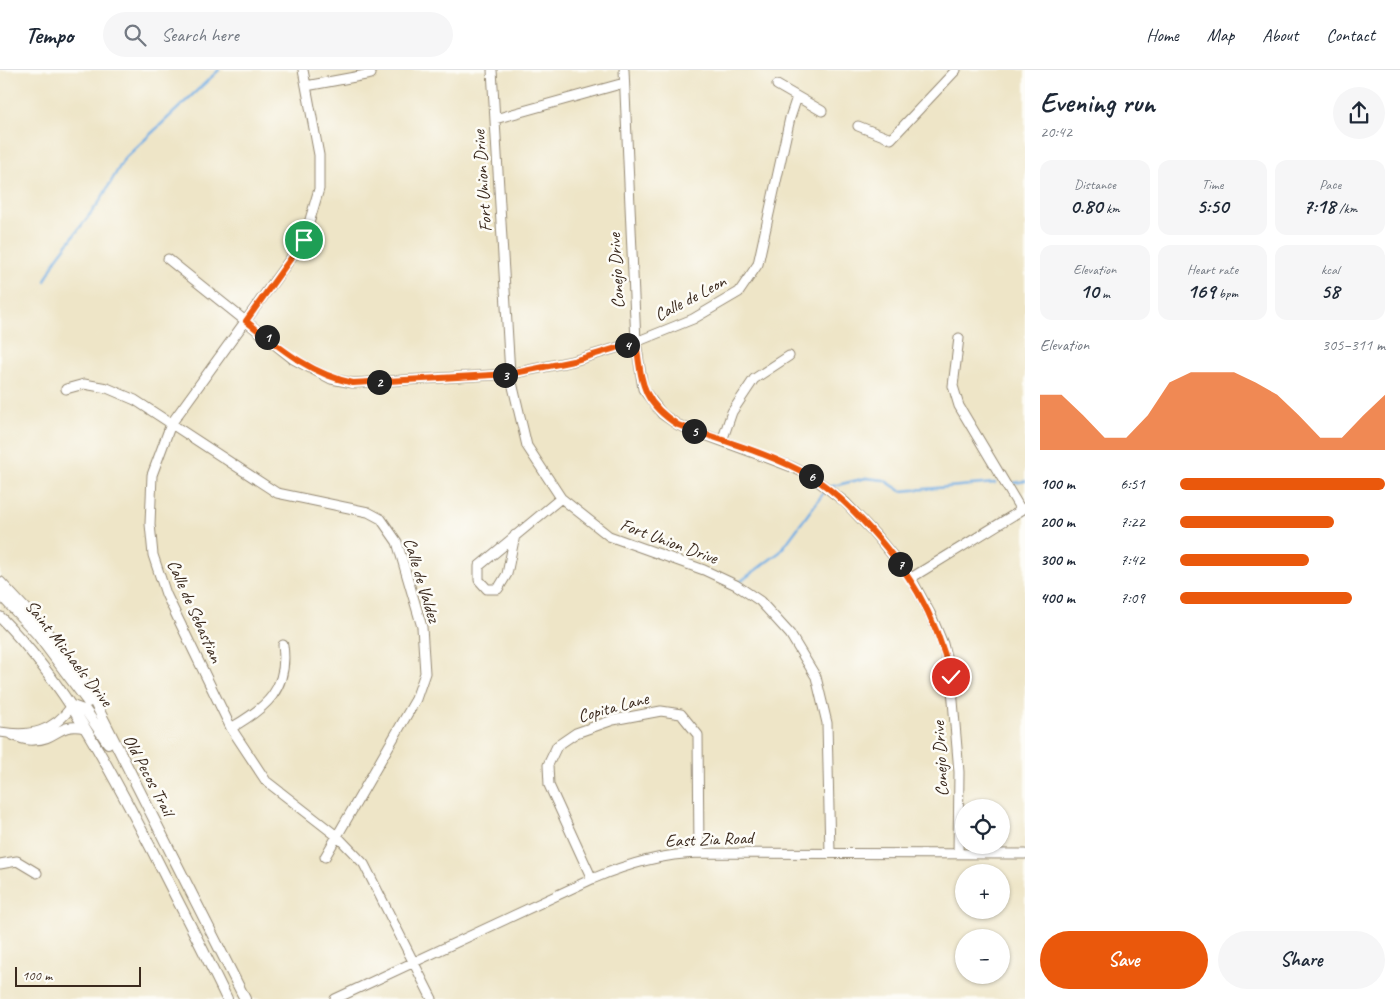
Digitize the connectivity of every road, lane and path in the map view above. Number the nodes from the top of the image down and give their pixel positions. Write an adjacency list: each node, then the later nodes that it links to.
1 (303, 70): 8 (street, Calle de Sebastian)
2 (492, 70): 11 (street, Fort Union Drive)
3 (624, 70): 6 (street, Conejo Drive)
4 (956, 70): 12 (street)
5 (371, 74): 8 (street)
6 (624, 83): 11 (street); 16 (street, Conejo Drive)
7 (777, 84): 9 (street)
8 (306, 86): 14 (street, Calle de Sebastian)
9 (797, 96): 10 (street); 16 (street, Calle de Leon)
10 (822, 111)
11 (495, 119): 18 (street, Fort Union Drive)
12 (858, 126)
13 (168, 259): 14 (street, Calle de Leon)
14 (246, 321): 18 (street, Calle de Leon); 20 (street, Calle de Sebastian)
15 (960, 338): 23 (street)
16 (636, 342): 18 (street, Calle de Leon); 21 (street, Conejo Drive)
17 (789, 356): 21 (street)
18 (510, 374): 22 (street, Fort Union Drive)
19 (66, 389): 20 (street, Calle de Valdez)
20 (171, 424): 32 (street, Calle de Sebastian); 37 (street, Calle de Valdez)
21 (722, 441): 25 (street, Conejo Drive)
22 (561, 498): 24 (street); 39 (street, Fort Union Drive)
23 (1023, 509): 25 (street)
24 (515, 535): 24 (street)
25 (911, 578): 36 (street, Conejo Drive)
26 (0, 582): 34 (main road, Old Pecos Trail)
27 (0, 594): 34 (main road, Saint Michaels Drive)
28 (0, 617): 30 (main road, Old Pecos Trail)
29 (283, 645): 32 (street)
30 (72, 706): 31 (main road, Old Pecos Trail); 33 (street); 35 (main road)
31 (85, 728): 33 (street); 49 (main road, Old Pecos Trail)
32 (232, 728): 37 (street, Calle de Sebastian)
33 (4, 732)
34 (109, 734): 35 (main road, Old Pecos Trail)
35 (132, 774): 48 (main road, Old Pecos Trail)
36 (959, 799)
37 (338, 837): 43 (street, Calle de Valdez); 47 (street, Calle de Sebastian)
38 (699, 853): 39 (street, East Zia Road); 46 (street, East Zia Road); 46 (street, Copita Lane)
39 (830, 853): 40 (street, East Zia Road)
40 (955, 854)
41 (1010, 854): 42 (street, East Zia Road)
42 (1025, 854)
43 (326, 857)
44 (0, 864): 45 (street)
45 (37, 873)
46 (592, 879): 47 (street, East Zia Road)
47 (413, 962): 50 (street, East Zia Road); 51 (street, Calle de Sebastian)
48 (244, 996)
49 (227, 999)
50 (335, 999)
51 (432, 999)

